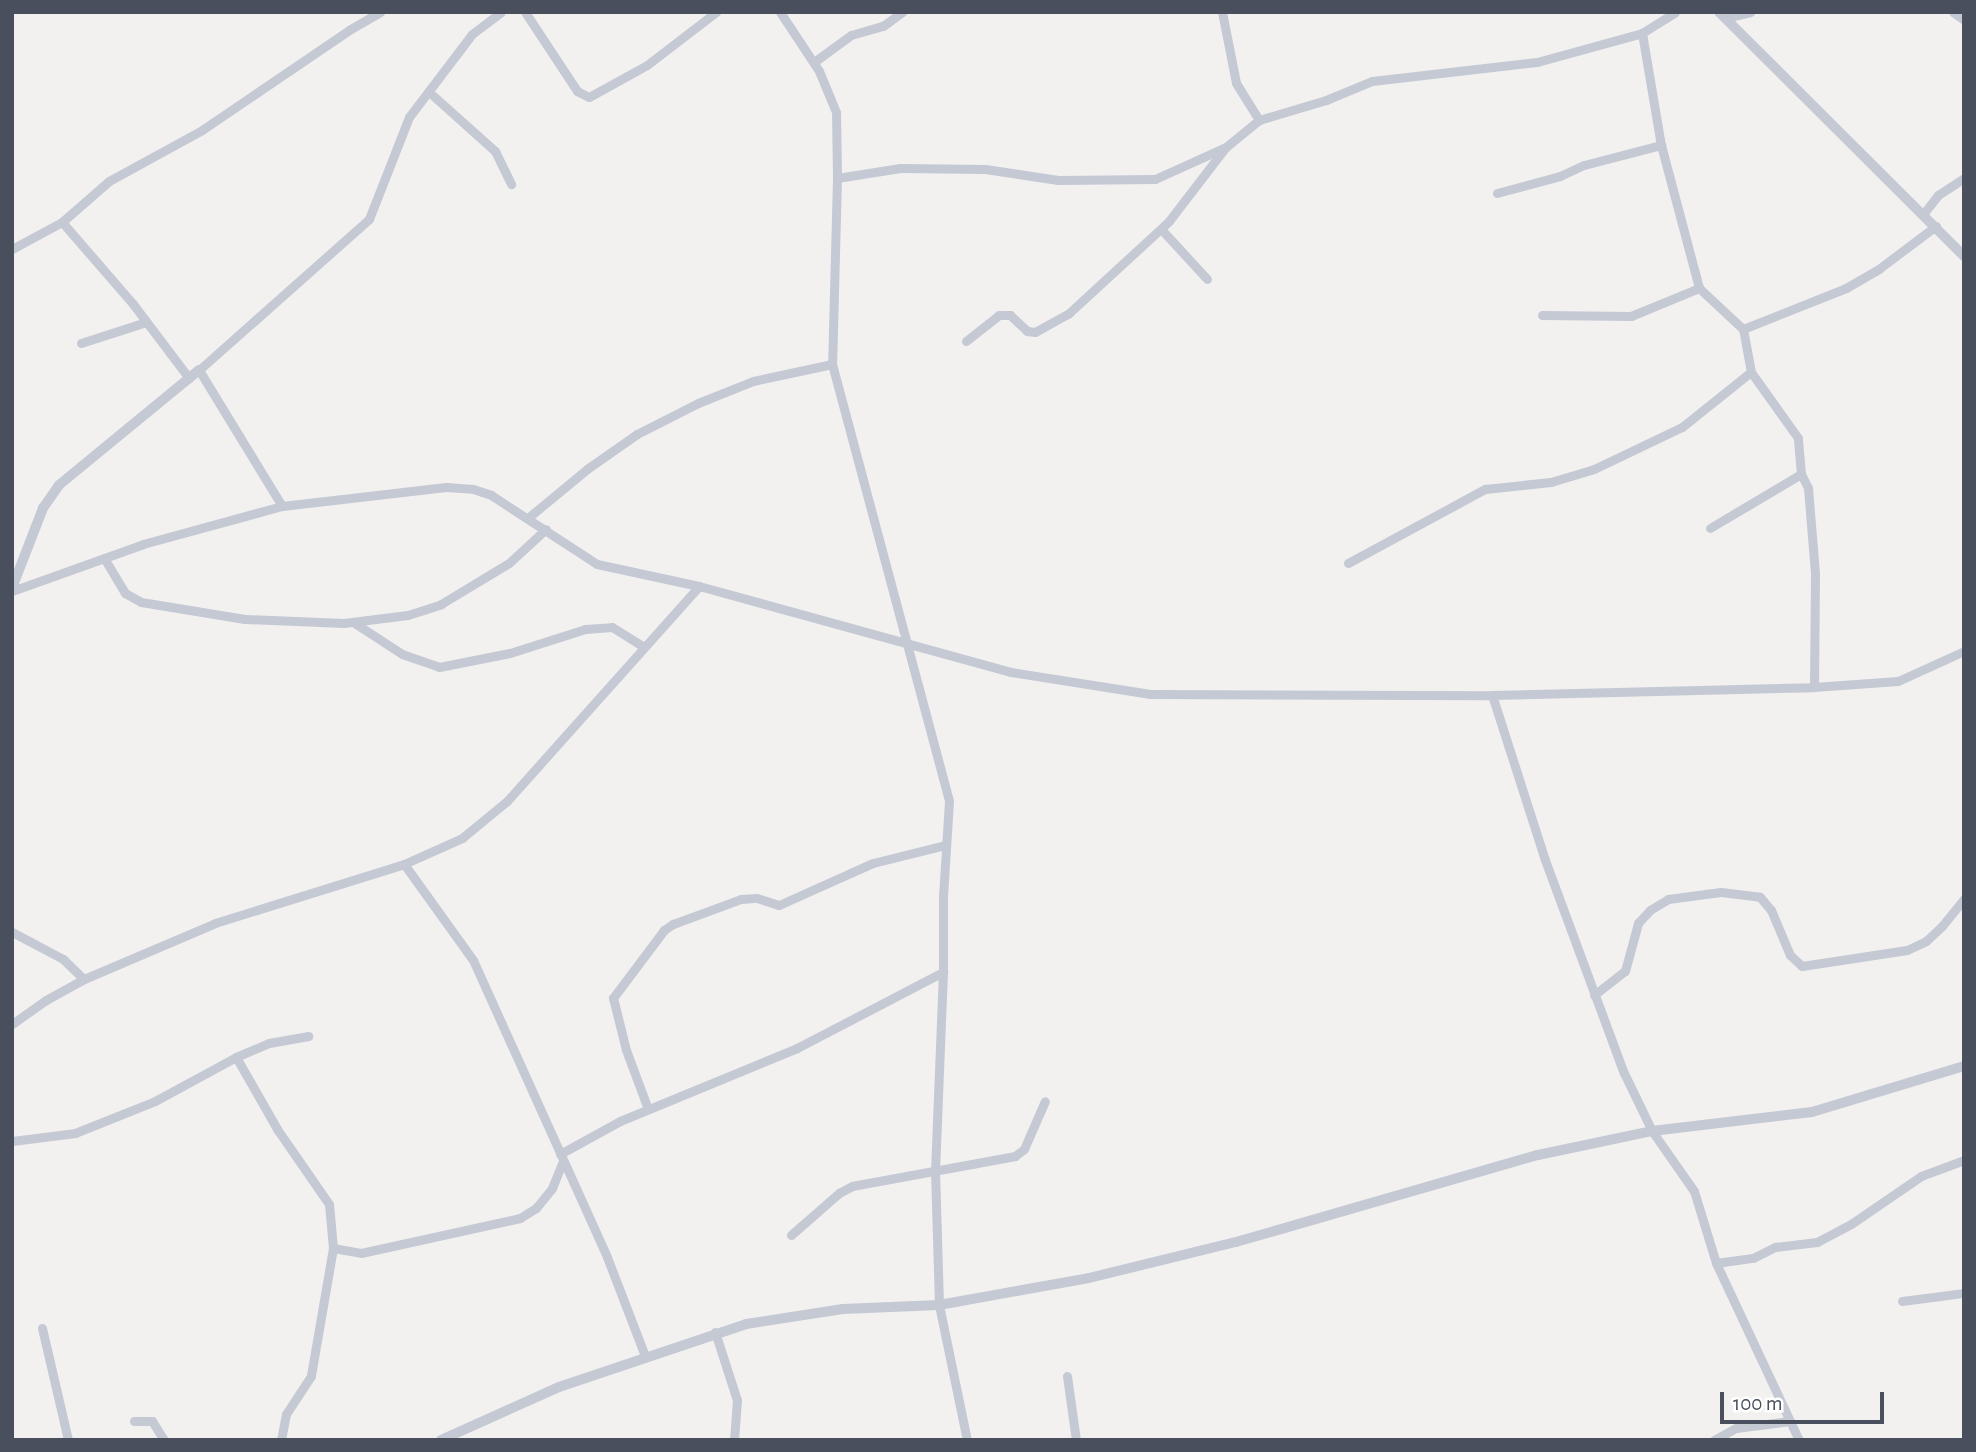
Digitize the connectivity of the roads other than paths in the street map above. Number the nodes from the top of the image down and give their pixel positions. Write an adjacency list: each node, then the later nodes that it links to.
1 (380, 12): 24 (street)
2 (501, 12): 15 (street)
3 (525, 12): 4 (street)
4 (716, 12)
5 (780, 12): 14 (street)
6 (902, 12): 14 (street)
7 (1222, 12): 16 (street)
8 (1675, 12): 13 (street)
9 (1750, 12): 11 (street)
10 (1953, 12): 12 (street)
11 (1722, 15): 23 (street)
12 (1964, 20)
13 (1642, 33): 16 (street); 17 (street)
14 (814, 62): 19 (street)
15 (429, 92): 21 (street); 37 (street)
16 (1259, 120): 18 (street)
17 (1661, 145): 22 (street); 30 (street)
18 (1226, 147): 19 (street); 26 (street)
19 (837, 178): 36 (street)
20 (1964, 178): 23 (street)
21 (511, 184)
22 (1497, 193)
23 (1924, 213): 25 (street)
24 (62, 222): 27 (street); 32 (street)
25 (1936, 226): 28 (street); 33 (street)
26 (1161, 229): 29 (street); 34 (street)
27 (12, 249)
28 (1964, 256)
29 (1206, 279)
30 (1699, 288): 31 (street); 33 (street)
31 (1542, 315)
32 (146, 321): 35 (street); 39 (street)
33 (1743, 329): 38 (street)
34 (966, 341)
35 (81, 343)
36 (832, 365): 42 (street); 50 (street)
37 (199, 370): 39 (street); 41 (street)
38 (1751, 372): 40 (street); 46 (street)
39 (189, 378): 48 (street)
40 (1801, 474): 43 (street); 53 (street)
41 (282, 506): 42 (street); 45 (street)
42 (529, 517): 44 (street)
43 (1710, 528)
44 (546, 529): 47 (street); 49 (street)
45 (104, 558): 48 (street); 49 (street)
46 (1348, 563)
47 (699, 586): 50 (street); 51 (street)
48 (12, 589)
49 (353, 622): 51 (street)
50 (905, 644): 54 (street); 55 (street)
51 (644, 648): 56 (street)
52 (1964, 651): 53 (street)
53 (1814, 687): 54 (street)
54 (1492, 695): 61 (street)
55 (946, 845): 59 (street); 67 (street)
56 (404, 864): 60 (street); 70 (street)
57 (1964, 899): 61 (street)
58 (12, 932): 60 (street)
59 (943, 972): 67 (street); 72 (street)
60 (84, 979): 62 (street)
61 (1594, 995): 68 (street)
62 (12, 1024)
63 (308, 1036): 64 (street)
64 (236, 1057): 69 (street); 74 (street)
65 (1964, 1066): 68 (street)
66 (1045, 1101): 72 (street)
67 (648, 1109): 70 (street)
68 (1652, 1131): 75 (street); 78 (street)
69 (12, 1141)
70 (562, 1158): 74 (street); 81 (street)
71 (1964, 1160): 75 (street)
72 (935, 1170): 73 (street); 78 (street)
73 (791, 1235)
74 (333, 1248): 87 (street)
75 (1716, 1263): 84 (street)
76 (1964, 1293): 77 (street)
77 (1902, 1301)
78 (939, 1305): 80 (street); 90 (street)
79 (42, 1328): 85 (street)
80 (715, 1332): 81 (street); 89 (street)
81 (645, 1356): 88 (street)
82 (1067, 1376): 91 (street)
83 (134, 1421): 86 (street)
84 (1790, 1421): 92 (street); 93 (street)
85 (68, 1440)
86 (164, 1440)
87 (281, 1440)
88 (441, 1440)
89 (734, 1440)
90 (967, 1440)
91 (1076, 1440)
92 (1714, 1440)
93 (1799, 1440)

